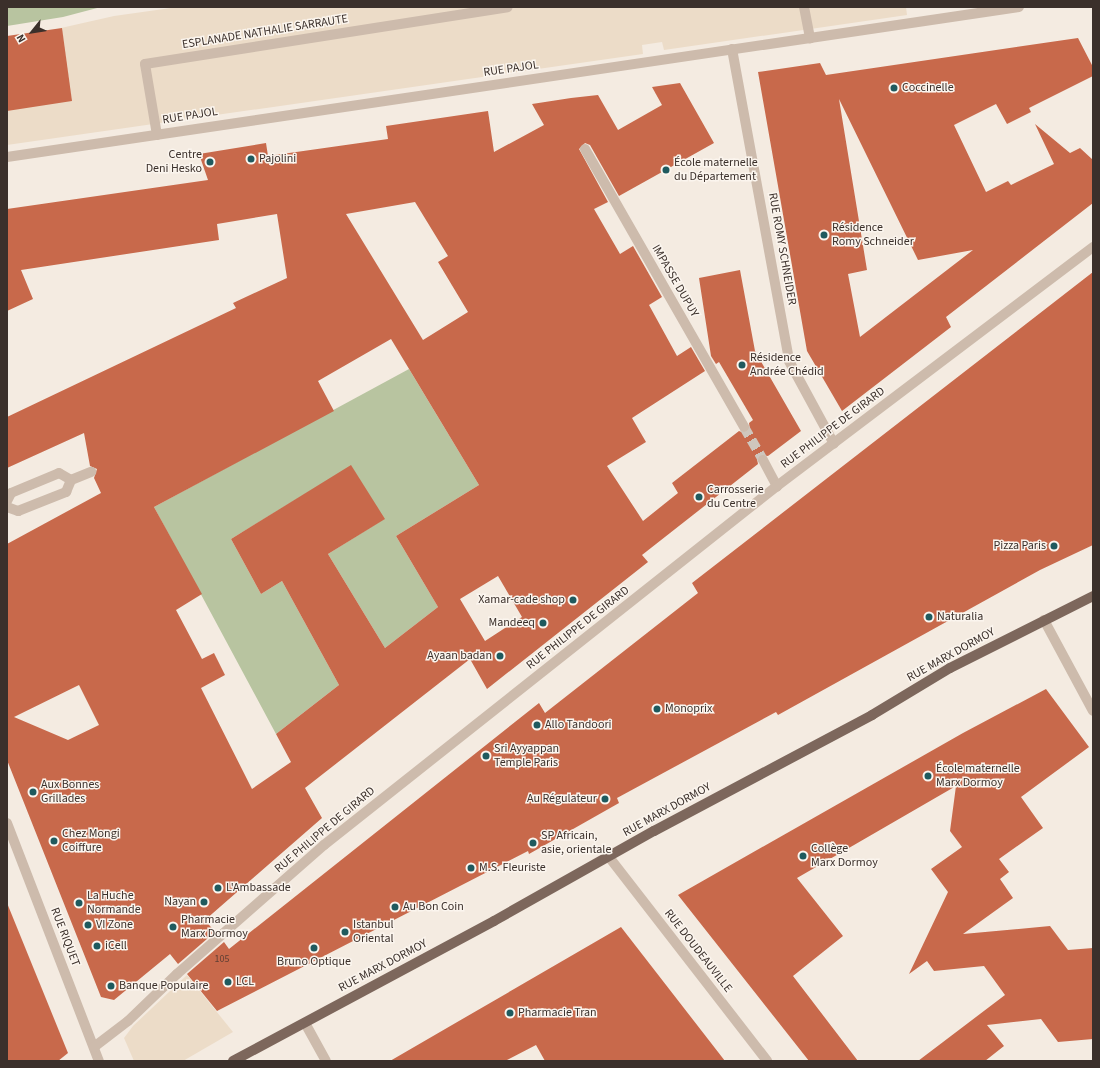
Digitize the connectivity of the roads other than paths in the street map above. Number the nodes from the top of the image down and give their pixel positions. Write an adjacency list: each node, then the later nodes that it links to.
1 (508, 7): 6 (street, ESPLANADE NATHALIE SARRAUTE)
2 (804, 7): 4 (street)
3 (1019, 7): 4 (street, RUE PAJOL)
4 (810, 38): 5 (street, RUE PAJOL)
5 (732, 49): 6 (street, RUE PAJOL); 11 (street, RUE ROMY SCHNEIDER)
6 (157, 135): 8 (street, RUE PAJOL)
7 (585, 149): 10 (street, IMPASSE DUPUY)
8 (7, 157)
9 (1093, 247): 11 (street, RUE PHILIPPE DE GIRARD)
10 (744, 427)
11 (834, 444): 15 (street, RUE PHILIPPE DE GIRARD)
12 (763, 460): 15 (street)
13 (91, 472): 14 (street)
14 (72, 480): 16 (street); 17 (street)
15 (777, 486): 24 (street, RUE PHILIPPE DE GIRARD)
16 (7, 501)
17 (7, 507)
18 (1093, 596): 19 (main road, RUE MARX DORMOY)
19 (1044, 620): 20 (street); 22 (main road, RUE MARX DORMOY)
20 (1093, 711)
21 (7, 822): 24 (street, RUE RIQUET)
22 (608, 857): 23 (main road, RUE MARX DORMOY); 28 (street, RUE DOUDEAUVILLE)
23 (305, 1022): 26 (main road, RUE MARX DORMOY); 27 (street)
24 (94, 1047): 25 (street, RUE RIQUET)
25 (99, 1061)
26 (233, 1061)
27 (326, 1061)
28 (767, 1061)

